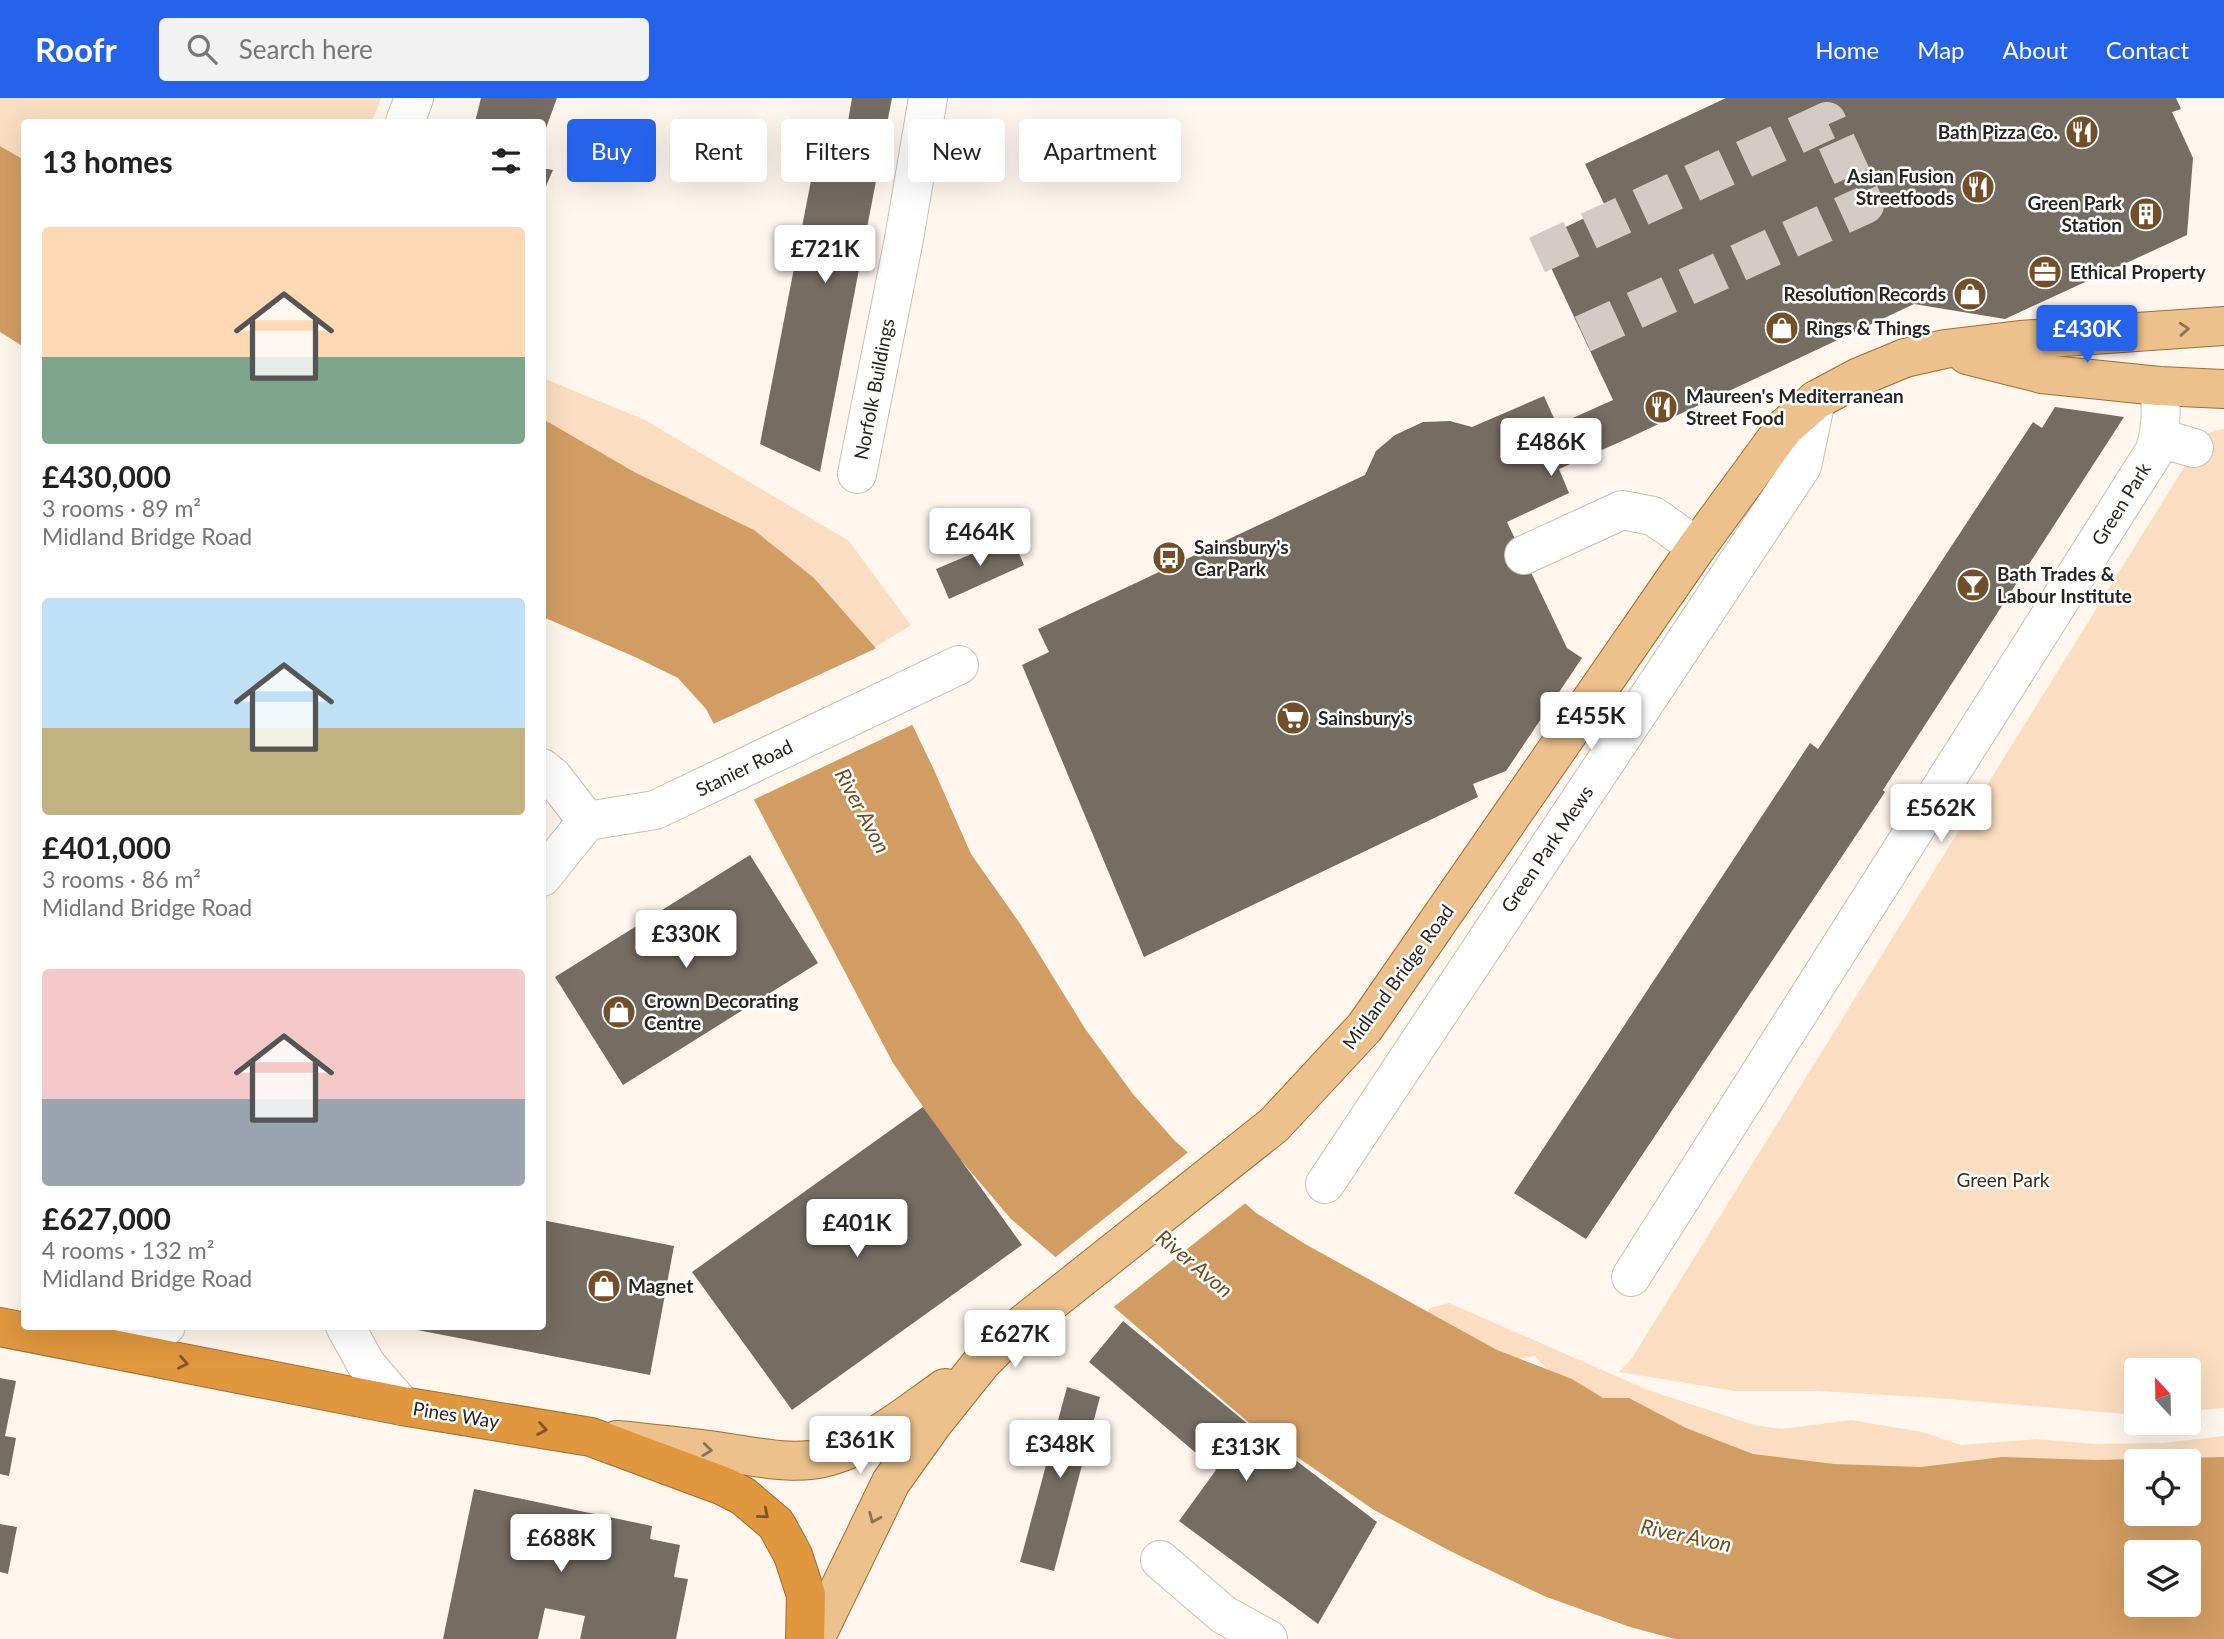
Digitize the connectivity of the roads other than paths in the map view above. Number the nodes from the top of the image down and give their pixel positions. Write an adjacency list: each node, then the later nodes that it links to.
1 (414, 98): 3 (street)
2 (928, 98): 9 (street, Norfolk Buildings)
3 (406, 119)
4 (2224, 326): 5 (main road, Midland Bridge Road, one-way to 4)
5 (1945, 349): 6 (main road, Midland Bridge Road); 8 (main road, Midland Bridge Road)
6 (2160, 386): 7 (main road, Midland Bridge Road); 17 (street, Green Park)
7 (2224, 389)
8 (1816, 400): 10 (main road, Midland Bridge Road); 16 (street, Green Park Mews)
9 (857, 474)
10 (1697, 547): 11 (street); 22 (main road, Midland Bridge Road)
11 (1524, 555)
12 (959, 665): 14 (street, Stanier Road)
13 (548, 773): 14 (street)
14 (587, 821): 15 (street)
15 (546, 872)
16 (1325, 1184)
17 (1631, 1278)
18 (0, 1327): 21 (highway, Pines Way)
19 (150, 1330): 21 (street)
20 (347, 1330): 23 (street)
21 (92, 1345): 23 (highway, Pines Way, one-way to 23)
22 (995, 1349): 24 (main road, one-way to 22); 27 (main road, Midland Bridge Road, one-way to 27)
23 (402, 1406): 24 (highway, Pines Way, one-way to 24)
24 (591, 1437): 26 (highway, Pines Way, one-way to 26)
25 (1160, 1560): 28 (street)
26 (805, 1639)
27 (815, 1639)
28 (1268, 1639)

